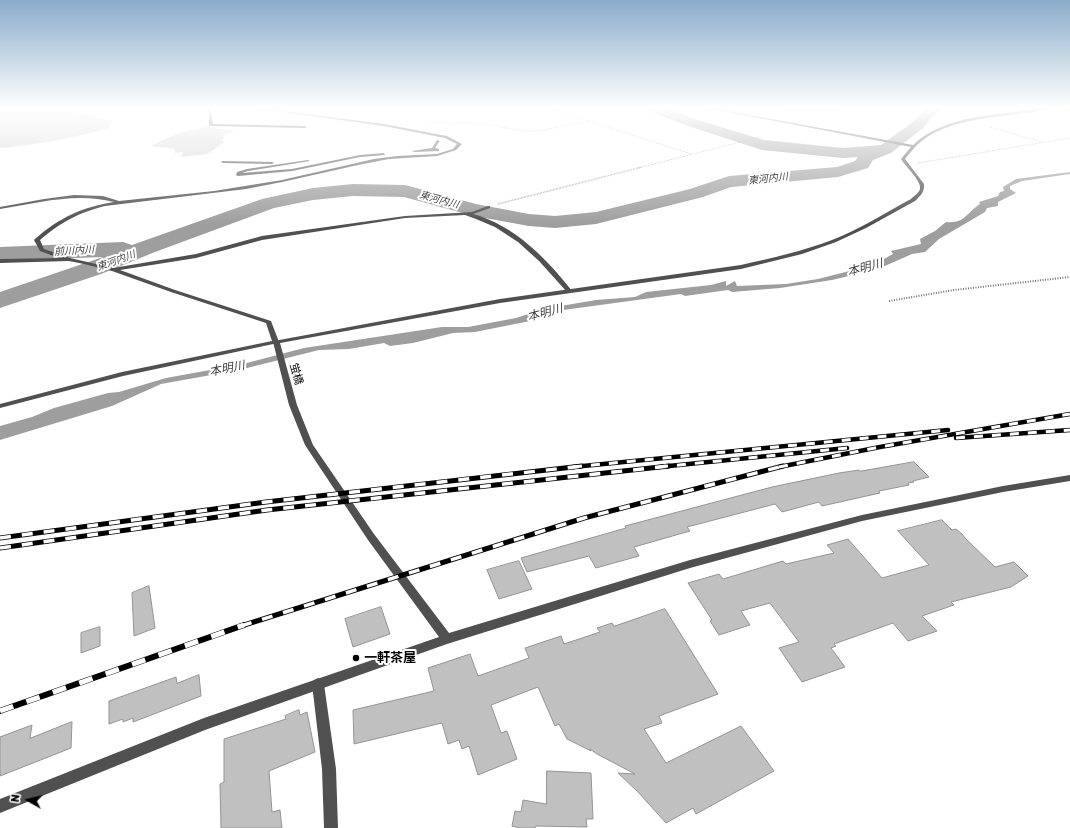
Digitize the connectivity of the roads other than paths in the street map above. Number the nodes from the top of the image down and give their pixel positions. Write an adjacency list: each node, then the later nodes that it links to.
1 (914, 146): 15 (street)
2 (458, 147): 4 (street)
3 (433, 149): 4 (street); 7 (street)
4 (450, 152): 8 (street)
5 (308, 161): 7 (street)
6 (224, 162): 7 (street)
7 (299, 163)
8 (118, 201): 10 (street); 12 (street)
9 (488, 207): 11 (street)
10 (0, 208)
11 (462, 214): 14 (street); 15 (street)
12 (69, 259): 13 (street); 14 (street)
13 (0, 261)
14 (111, 269): 16 (street, 蛍橋)
15 (570, 291): 16 (street)
16 (277, 346): 17 (street); 19 (street, 蛍橋)
17 (0, 406)
18 (1070, 478): 19 (street)
19 (447, 639): 20 (street)
20 (318, 684): 21 (street); 22 (street)
21 (0, 806)
22 (331, 828)

